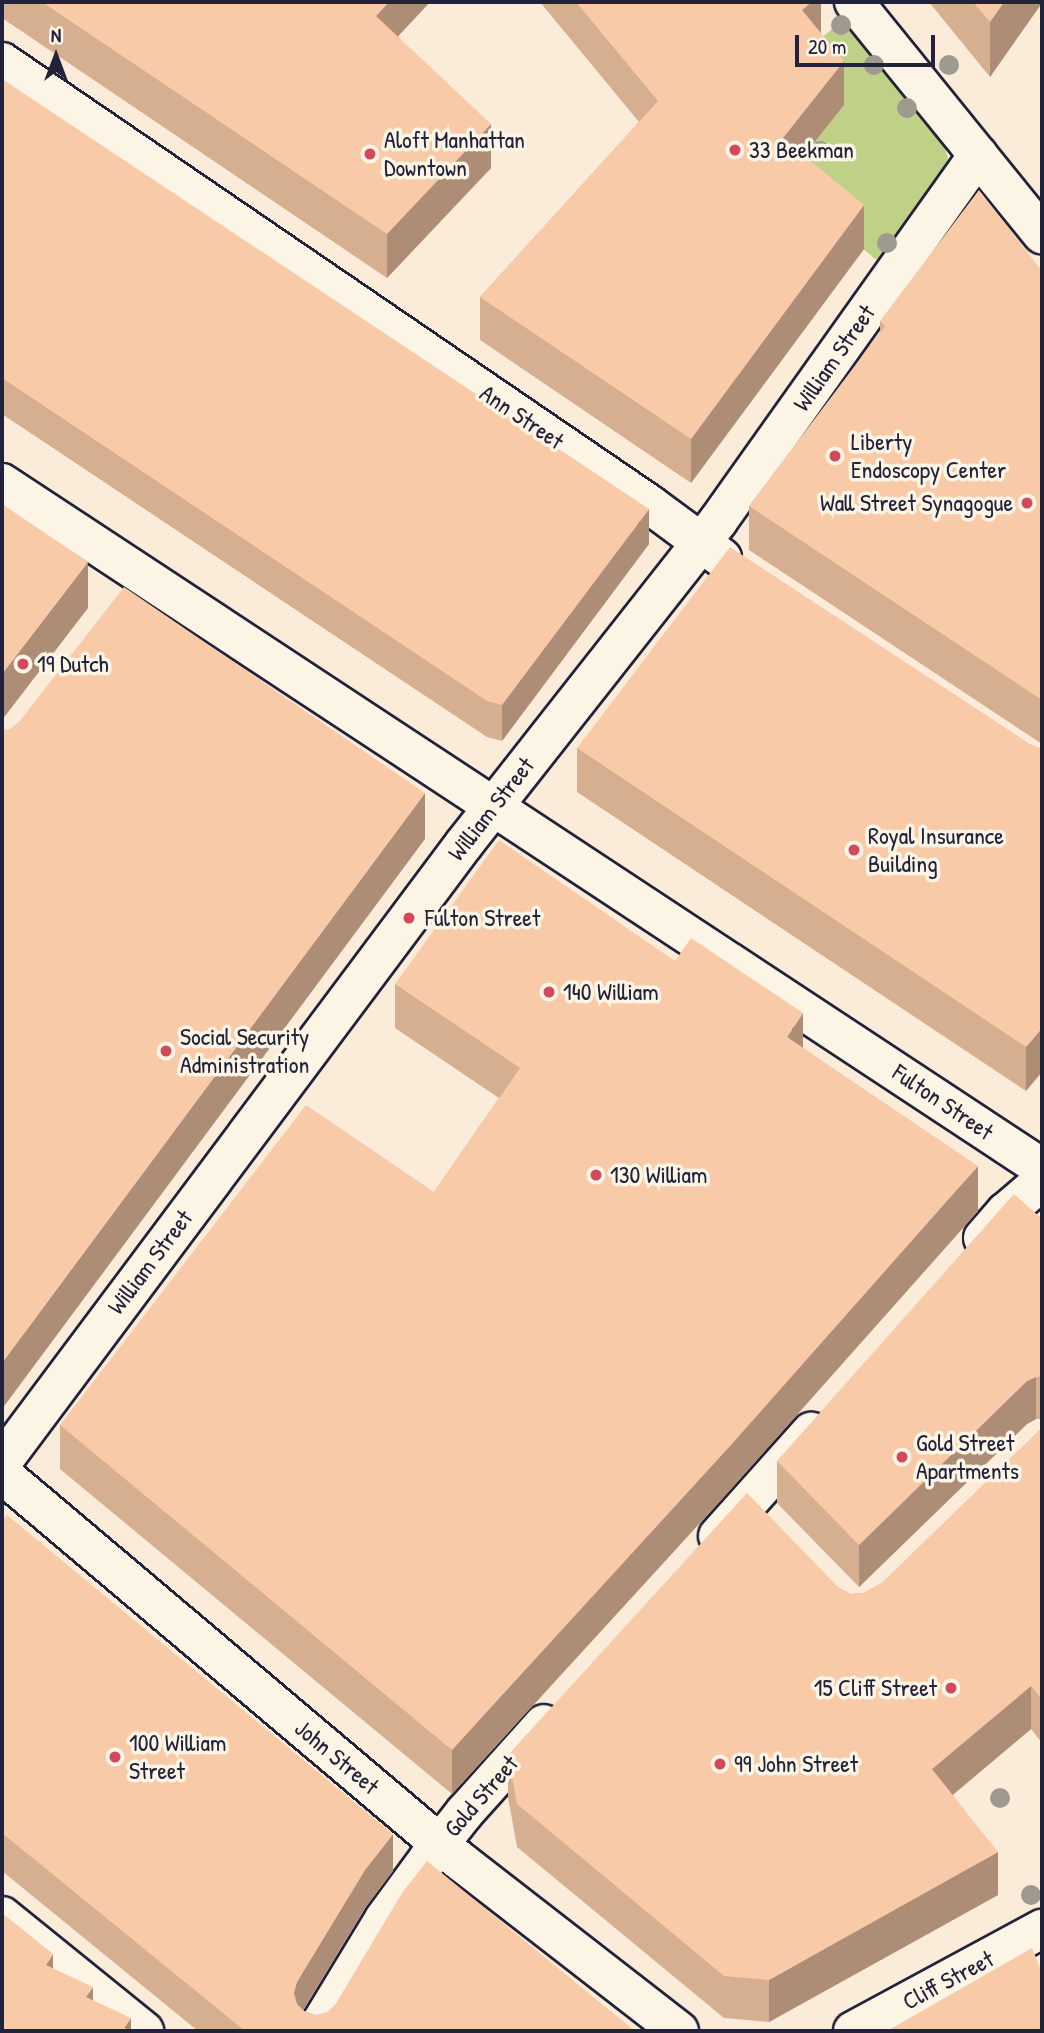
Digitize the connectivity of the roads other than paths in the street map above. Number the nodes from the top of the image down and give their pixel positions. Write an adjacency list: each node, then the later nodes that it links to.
1 (855, 2): 3 (street)
2 (2, 62): 6 (street, Ann Street)
3 (978, 155): 4 (street); 6 (street, William Street)
4 (1042, 234)
5 (2, 483): 7 (street, Fulton Street)
6 (702, 543): 8 (street, Ann Street); 10 (street, William Street)
7 (141, 575): 9 (street); 10 (street, Fulton Street)
8 (748, 577)
9 (117, 606)
10 (494, 804): 11 (street, Fulton Street); 15 (street, William Street)
11 (1042, 1168)
12 (1042, 1181): 13 (street)
13 (960, 1264)
14 (830, 1410): 17 (street)
15 (2, 1462)
16 (2, 1474): 19 (street, John Street)
17 (692, 1564)
18 (573, 1694): 19 (street, Gold Street)
19 (440, 1844): 23 (street, Gold Street); 24 (street, John Street)
20 (2, 1916): 22 (street)
21 (1042, 1929): 25 (street, Cliff Street)
22 (144, 2031)
23 (316, 2031)
24 (679, 2031)
25 (853, 2031)

